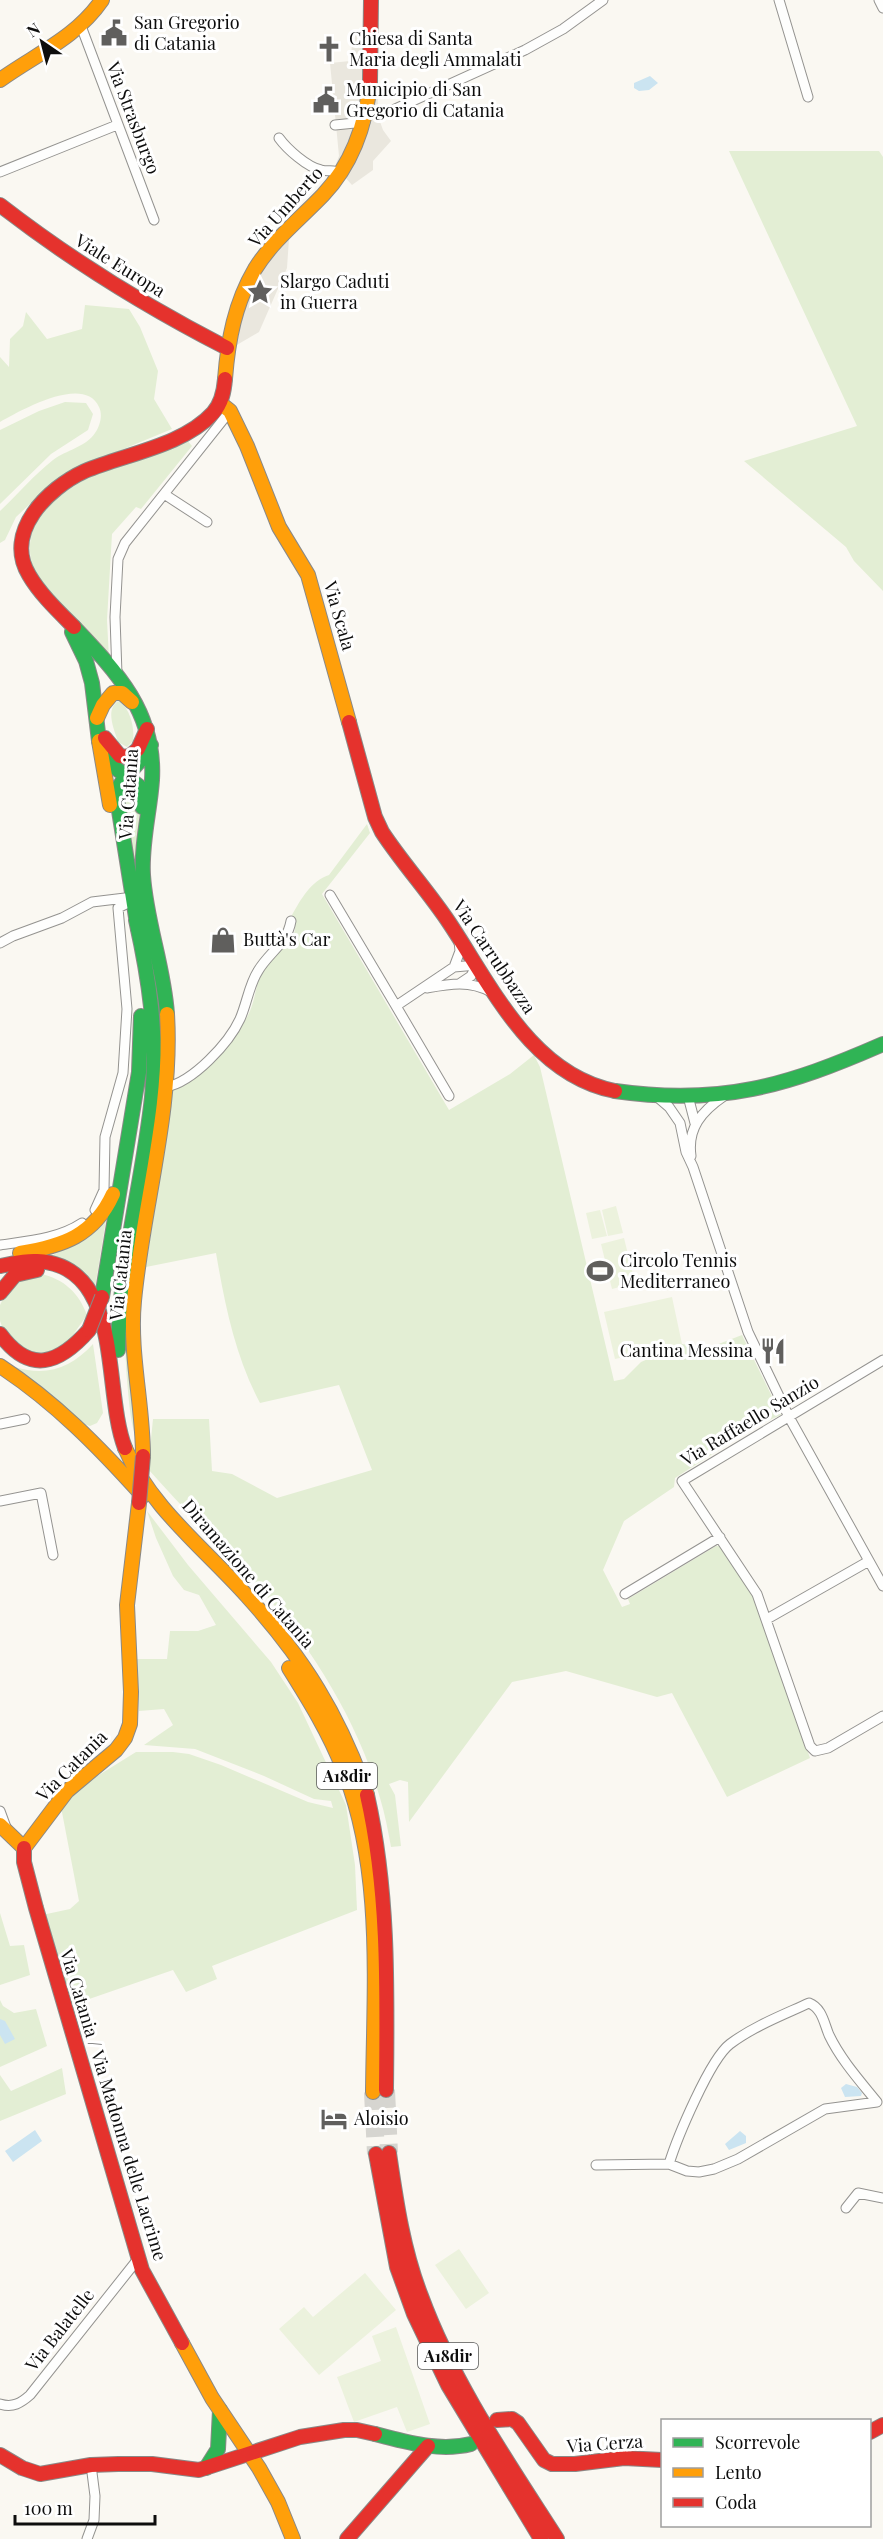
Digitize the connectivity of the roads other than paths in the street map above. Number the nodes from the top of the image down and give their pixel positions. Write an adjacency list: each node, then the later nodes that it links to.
1 (102, 0): 7 (main road)
2 (371, 0): 10 (main road, Via Umberto)
3 (603, 0): 10 (street)
4 (778, 0): 9 (street)
5 (879, 0): 6 (street)
6 (883, 8)
7 (81, 26): 8 (main road); 11 (street, Via Strasburgo)
8 (0, 80)
9 (808, 98)
10 (370, 117): 12 (street); 15 (main road, Via Umberto)
11 (117, 125): 14 (street); 17 (street, Via Strasburgo)
12 (335, 125)
13 (279, 138): 15 (street)
14 (0, 172)
15 (340, 173): 18 (main road, Via Umberto)
16 (0, 205): 18 (main road, Viale Europa)
17 (154, 220)
18 (227, 348): 19 (main road, Via Umberto)
19 (225, 407): 20 (street); 22 (main road, Via Catania); 30 (main road, Via Scala)
20 (164, 494): 21 (street); 23 (street)
21 (207, 522)
22 (53, 605): 23 (main road, Via Catania); 24 (main road)
23 (117, 675): 25 (main road, Via Catania)
24 (97, 723): 25 (main road); 25 (main road); 26 (main road)
25 (146, 725): 27 (main road, Via Catania)
26 (99, 741): 28 (main road); 32 (main road)
27 (151, 745): 28 (main road); 29 (main road, Via Catania)
28 (125, 775): 29 (main road); 33 (main road)
29 (143, 848): 44 (main road, Via Catania)
30 (394, 851): 35 (main road, Via Carrubbazza)
31 (330, 895): 42 (street)
32 (126, 901): 36 (street); 51 (main road); 53 (street)
33 (136, 920): 57 (main road); 73 (main road)
34 (291, 921): 44 (street)
35 (458, 936): 37 (main road, Via Carrubbazza); 38 (street)
36 (0, 943)
37 (477, 965): 38 (street); 39 (street); 41 (main road, Via Carrubbazza)
38 (454, 967): 40 (street)
39 (459, 984): 40 (street); 41 (street)
40 (426, 988): 42 (street)
41 (494, 993): 45 (main road, Via Carrubbazza)
42 (396, 1006): 47 (street)
43 (883, 1044): 46 (main road, Via Carrubbazza)
44 (166, 1087): 78 (main road, Via Catania, bridge)
45 (654, 1094): 48 (main road, Via Carrubbazza); 49 (street)
46 (725, 1095): 48 (main road, Via Carrubbazza); 50 (street)
47 (449, 1096)
48 (688, 1096): 49 (street); 50 (street)
49 (680, 1122): 52 (street)
50 (695, 1123): 52 (street)
51 (130, 1125): 54 (main road); 57 (main road)
52 (693, 1167): 63 (street)
53 (0, 1245)
54 (0, 1256)
55 (0, 1266): 73 (main road, Diramazione di Catania / A18dir)
56 (0, 1293): 67 (main road)
57 (104, 1301): 58 (main road, bridge)
58 (92, 1332): 59 (main road); 60 (main road)
59 (0, 1334)
60 (0, 1355)
61 (883, 1359): 63 (street, Via Raffaello Sanzio)
62 (0, 1366): 67 (main road, Diramazione di Catania / A18dir)
63 (789, 1417): 68 (street, Via Raffaello Sanzio); 70 (street)
64 (25, 1419): 65 (street)
65 (0, 1424)
66 (0, 1502): 69 (street)
67 (164, 1517): 73 (main road, Diramazione di Catania / A18dir)
68 (720, 1537): 72 (street); 74 (street, Via Raffaello Sanzio)
69 (53, 1555)
70 (869, 1561): 71 (street); 74 (street)
71 (883, 1586)
72 (625, 1594)
73 (261, 1612)
74 (767, 1619): 75 (street, Via Raffaello Sanzio)
75 (883, 1716)
76 (0, 1811): 77 (street)
77 (4, 1827): 78 (main road)
78 (24, 1848): 84 (main road, Via Catania / Via Madonna delle Lacrime)
79 (880, 2102): 80 (street); 80 (street)
80 (669, 2164): 81 (street)
81 (596, 2165)
82 (883, 2198): 83 (street)
83 (846, 2208)
84 (138, 2259): 85 (street, Via Balatelle); 86 (main road, Via Catania / Via Madonna delle Lacrime)
85 (0, 2404)
86 (220, 2410): 88 (main road, Via Catania / Via Madonna delle Lacrime); 92 (main road)
87 (499, 2423): 94 (main road, Via Cerza)
88 (241, 2440): 91 (main road, Via Catania / Via Madonna delle Lacrime); 92 (main road)
89 (470, 2440): 90 (main road)
90 (428, 2446): 91 (main road); 98 (main road)
91 (250, 2454): 92 (main road); 97 (main road, Via Catania / Via Madonna delle Lacrime)
92 (220, 2456): 95 (main road)
93 (3, 2458): 95 (main road)
94 (661, 2460)
95 (91, 2465): 96 (street)
96 (87, 2539)
97 (293, 2539)
98 (347, 2539)
99 (541, 2539): 100 (main road, A18dir)
100 (557, 2539)

